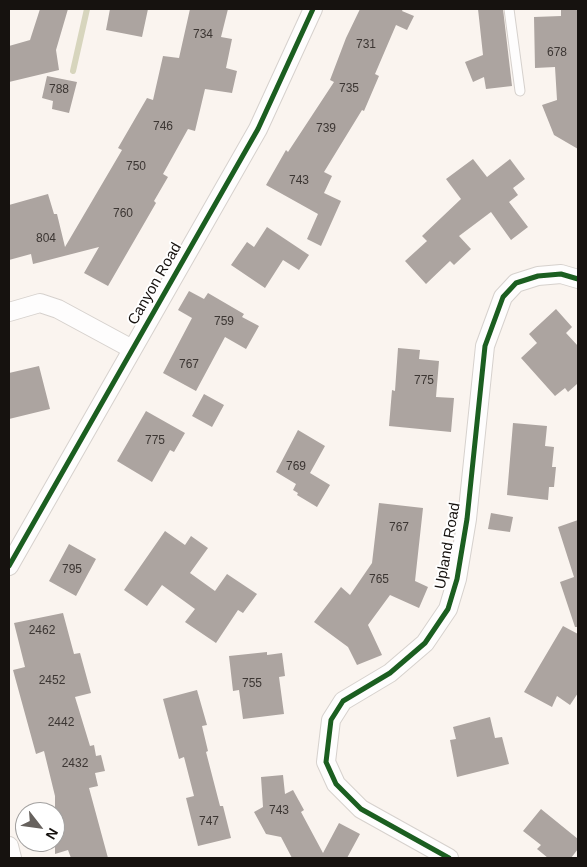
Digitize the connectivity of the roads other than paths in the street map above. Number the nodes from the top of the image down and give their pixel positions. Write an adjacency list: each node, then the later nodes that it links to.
1 (313, 9): 6 (street, Canyon Road)
2 (509, 9): 3 (lane)
3 (520, 91)
4 (578, 279): 10 (street, Upland Road)
5 (9, 312): 6 (street)
6 (132, 349): 7 (street, Canyon Road)
7 (9, 566)
8 (9, 846): 9 (street)
9 (12, 858)
10 (449, 858)

